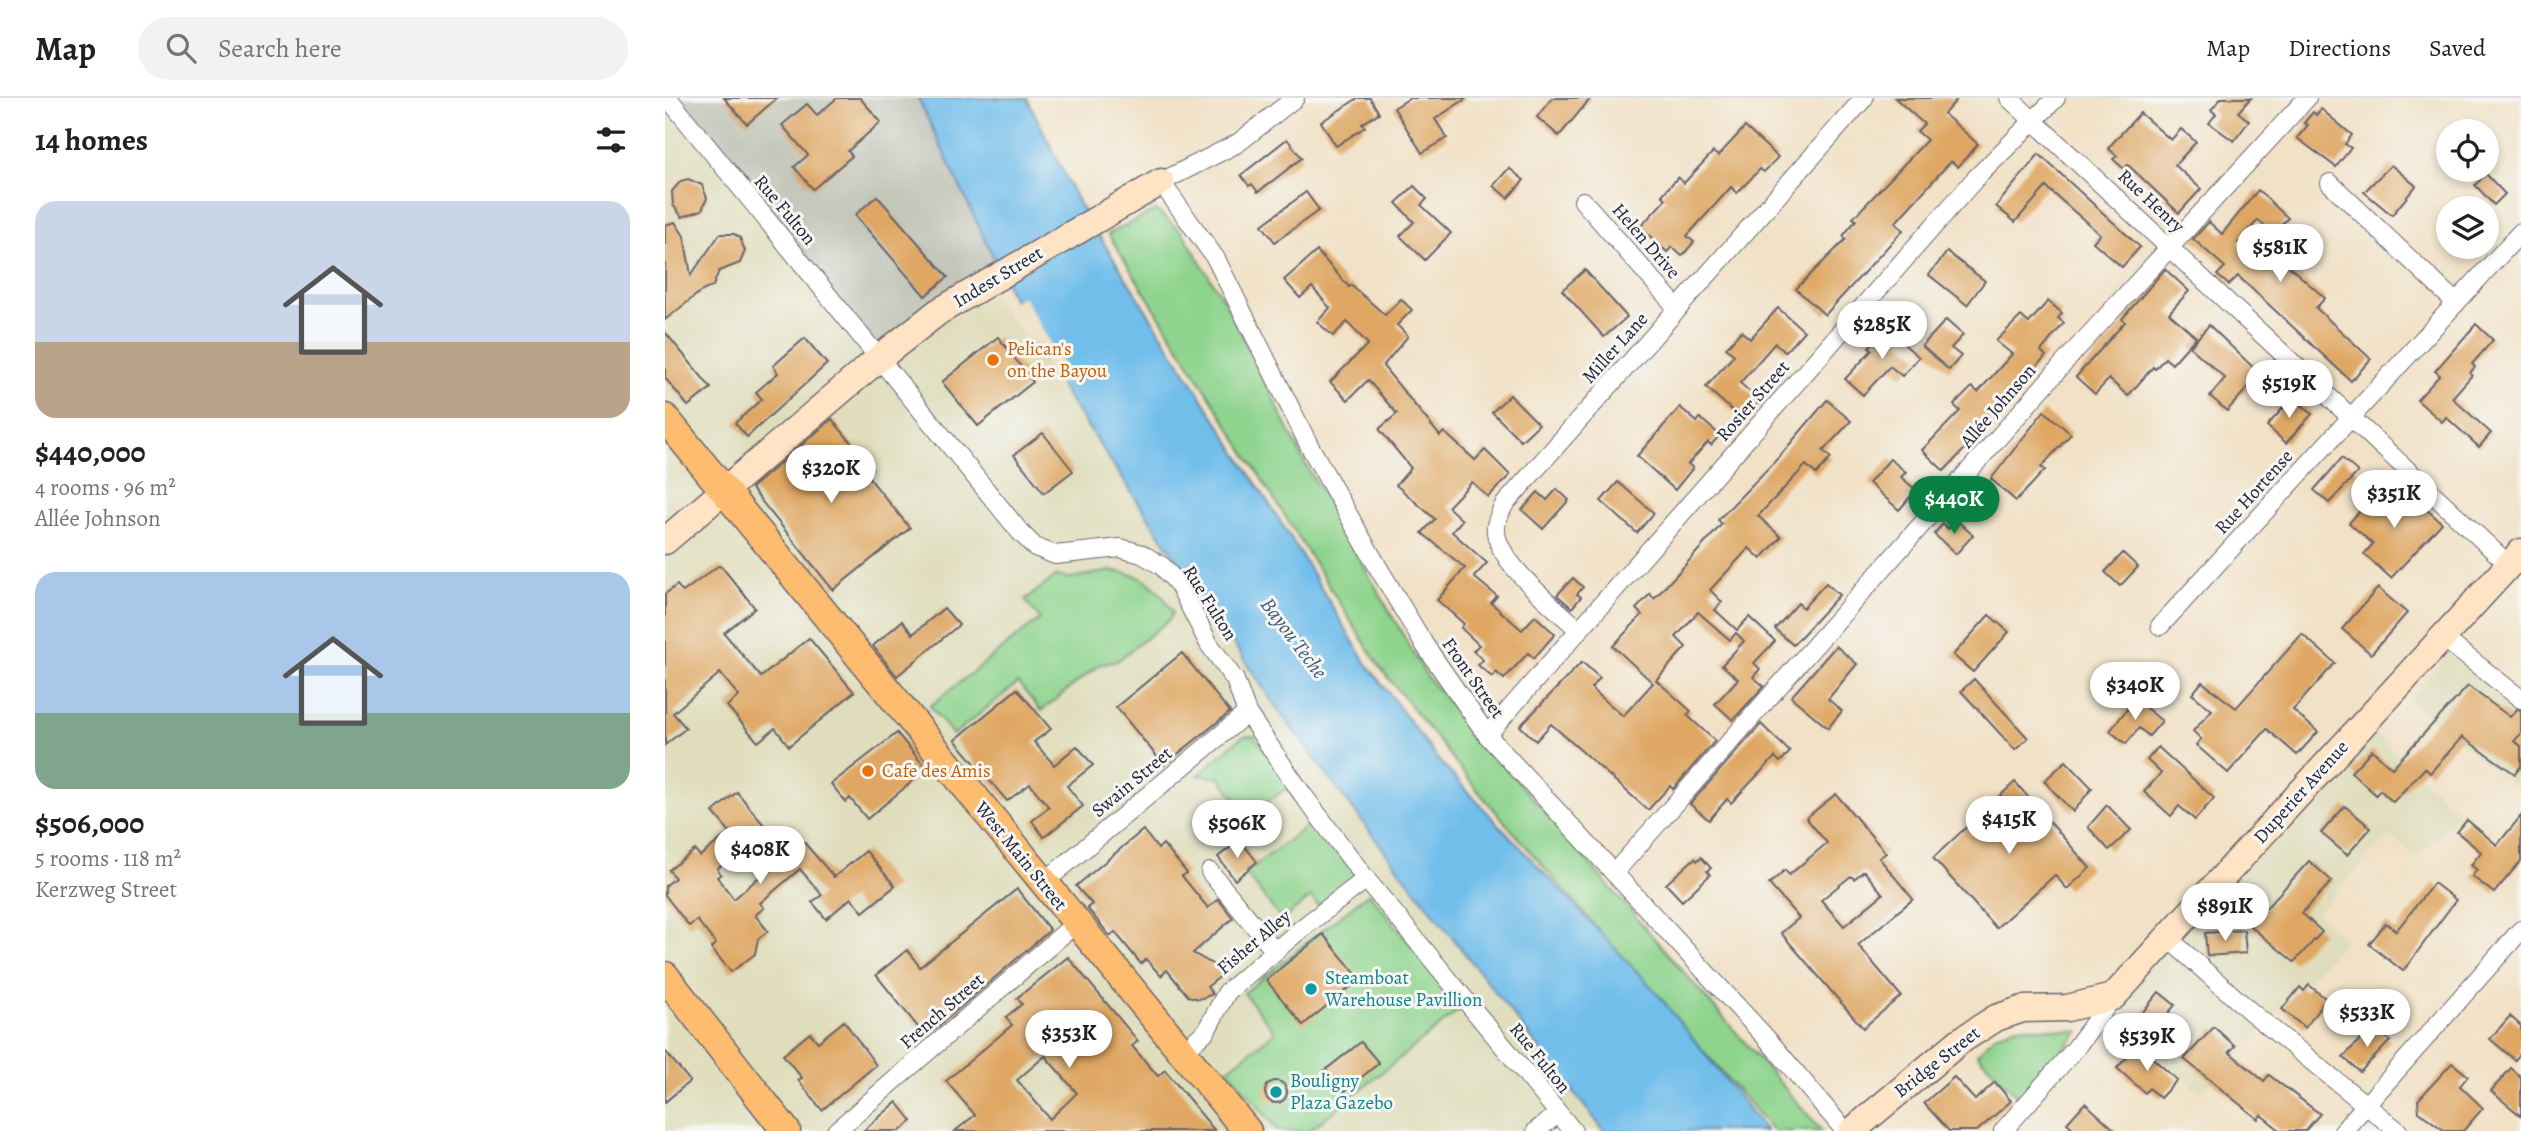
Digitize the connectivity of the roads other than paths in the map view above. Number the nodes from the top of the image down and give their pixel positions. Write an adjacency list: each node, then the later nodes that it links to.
1 (668, 98): 15 (street, Rue Fulton)
2 (1296, 98): 8 (street, Indest Street)
3 (1864, 98): 14 (street, Miller Lane)
4 (2009, 98): 7 (street, Rue Henry)
5 (2056, 98): 7 (street, Rosier Street)
6 (2307, 98): 12 (street, Allée Johnson)
7 (2034, 121): 12 (street, Rue Henry); 22 (street, Rosier Street)
8 (1161, 182): 15 (main road, Indest Street); 26 (street, Front Street)
9 (2330, 183): 13 (street)
10 (1583, 201): 14 (street, Helen Drive)
11 (2521, 232): 13 (street, Rue Hortense)
12 (2170, 248): 16 (street, Rue Henry); 28 (street, Allée Johnson)
13 (2456, 303): 16 (street, Rue Hortense)
14 (1678, 309): 22 (street, Miller Lane)
15 (879, 359): 18 (main road, Indest Street); 25 (street, Rue Fulton)
16 (2351, 417): 20 (street, Rue Henry); 21 (street, Rue Hortense)
17 (665, 418): 18 (main road, West Main Street)
18 (725, 491): 19 (main road, Indest Street); 30 (main road, West Main Street)
19 (665, 541)
20 (2515, 558): 23 (main road, Duperier Avenue)
21 (2160, 626)
22 (1579, 631): 26 (street, Rosier Street)
23 (2442, 637): 24 (street); 33 (main road, Duperier Avenue)
24 (2521, 699)
25 (1247, 713): 29 (street, Rue Fulton); 30 (street, Swain Street)
26 (1486, 735): 28 (street, Front Street)
27 (1210, 872): 34 (street)
28 (1614, 873): 45 (street, Front Street)
29 (1366, 880): 34 (street, Fisher Alley); 39 (street, Rue Fulton)
30 (1043, 883): 31 (main road, West Main Street)
31 (1076, 923): 37 (main road, West Main Street); 41 (street, French Street)
32 (2521, 930): 38 (street)
33 (2169, 939): 36 (main road, Duperier Avenue); 38 (street)
34 (1275, 951): 37 (street, Fisher Alley)
35 (665, 976): 40 (main road)
36 (2113, 997): 46 (main road, Bridge Street); 47 (street, Duperier Avenue)
37 (1184, 1051): 42 (main road, West Main Street)
38 (2367, 1104): 48 (street); 49 (street)
39 (1558, 1114): 43 (street); 44 (street, Rue Fulton)
40 (786, 1131)
41 (836, 1131)
42 (1247, 1131)
43 (1536, 1131)
44 (1573, 1131)
45 (1845, 1131)
46 (1852, 1131)
47 (2003, 1131)
48 (2343, 1131)
49 (2398, 1131)

